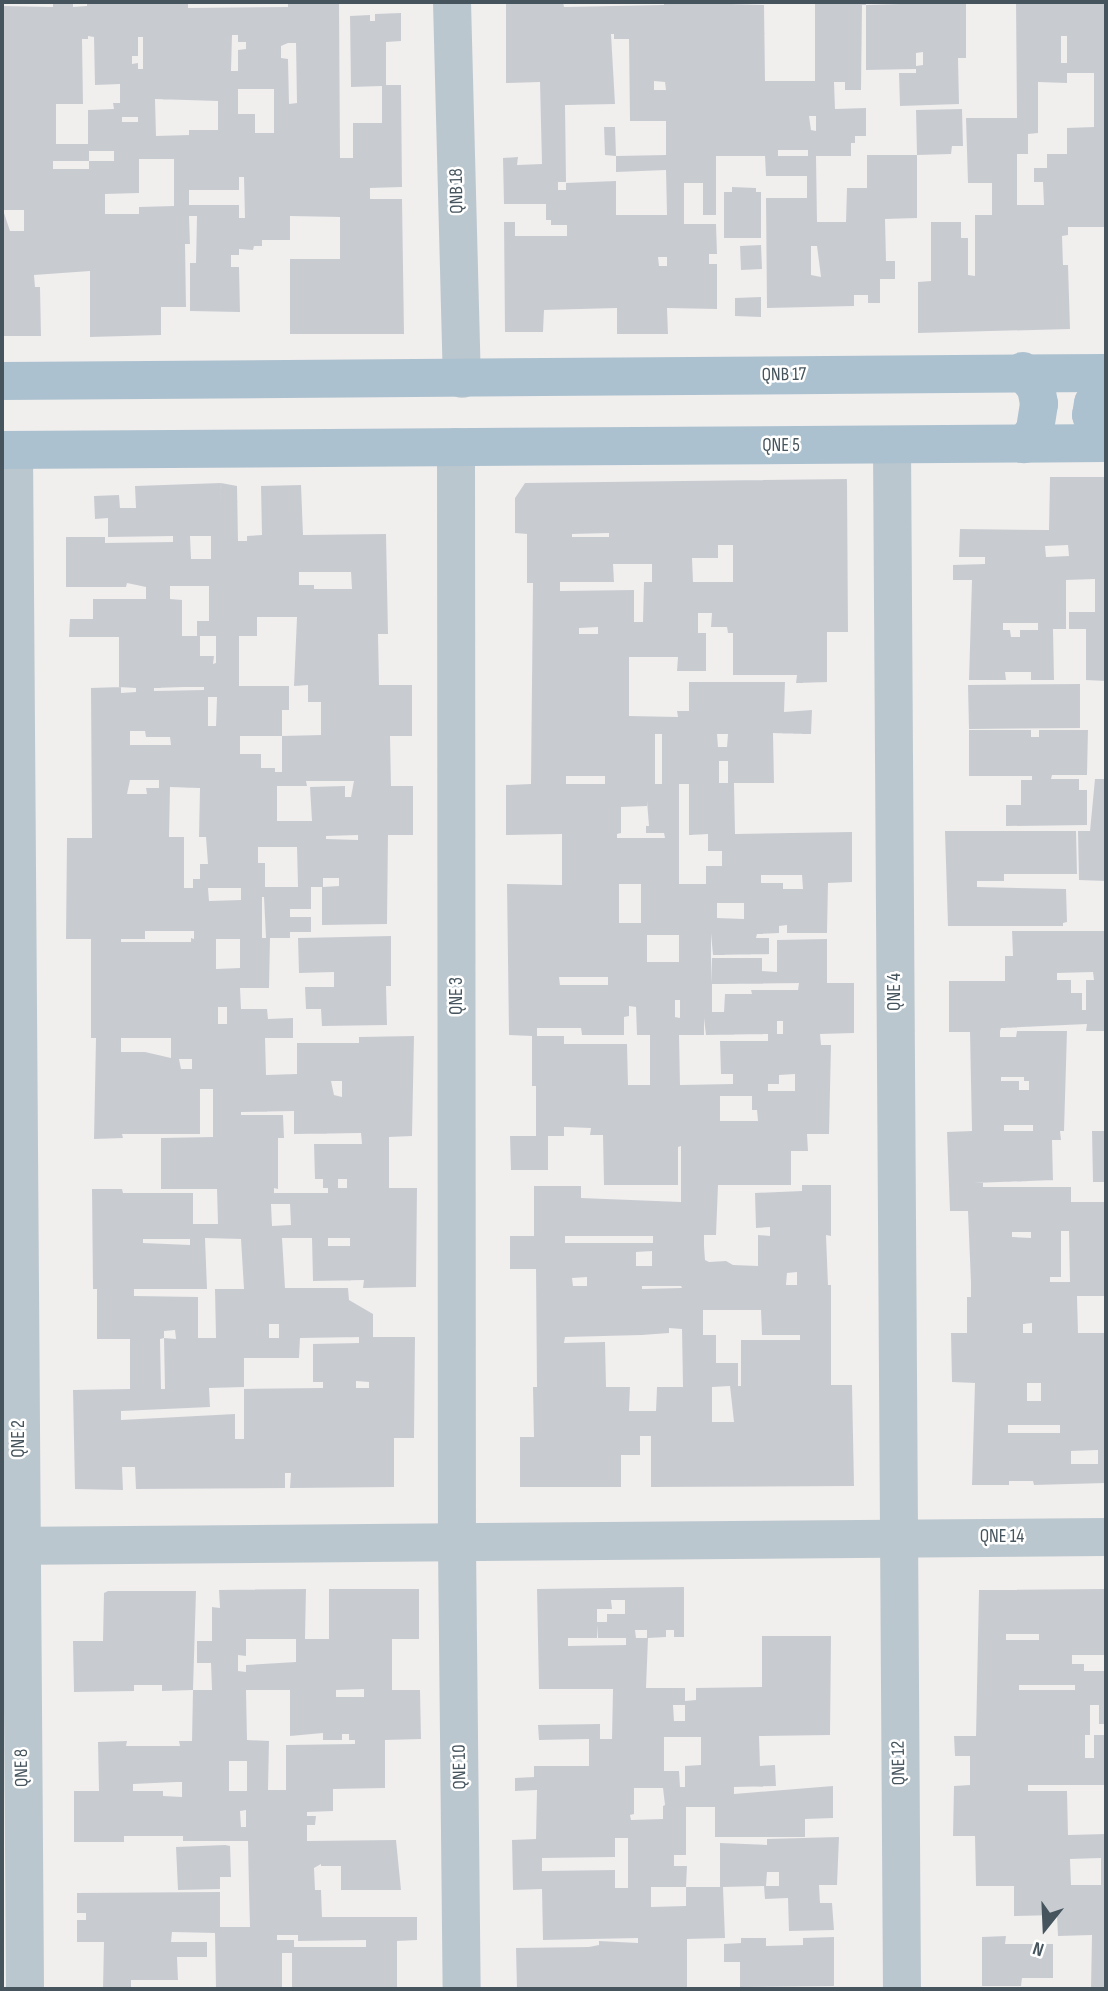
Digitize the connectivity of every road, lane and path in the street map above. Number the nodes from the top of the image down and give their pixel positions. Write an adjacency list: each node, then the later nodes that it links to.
1 (452, 2): 4 (street, QNB 18)
2 (1023, 371): 3 (main road, QNB 17); 4 (main road, QNB 17); 9 (main road)
3 (1106, 373)
4 (462, 379): 5 (main road, QNB 17)
5 (2, 381)
6 (1106, 390): 7 (main road)
7 (1106, 436)
8 (1106, 443): 9 (main road, QNE 5)
9 (1024, 444): 11 (main road, QNE 5)
10 (456, 446): 11 (main road, QNE 5); 12 (main road, QNE 5); 15 (street, QNE 3)
11 (892, 446): 13 (street, QNE 4)
12 (8, 450): 16 (street, QNE 2)
13 (897, 1537): 14 (street, QNE 14); 15 (street, QNE 14); 19 (street, QNE 12)
14 (1106, 1537)
15 (457, 1545): 16 (street, QNE 14); 18 (street, QNE 10)
16 (11, 1546): 17 (street, QNE 8)
17 (25, 1989)
18 (462, 1989)
19 (901, 1989)

